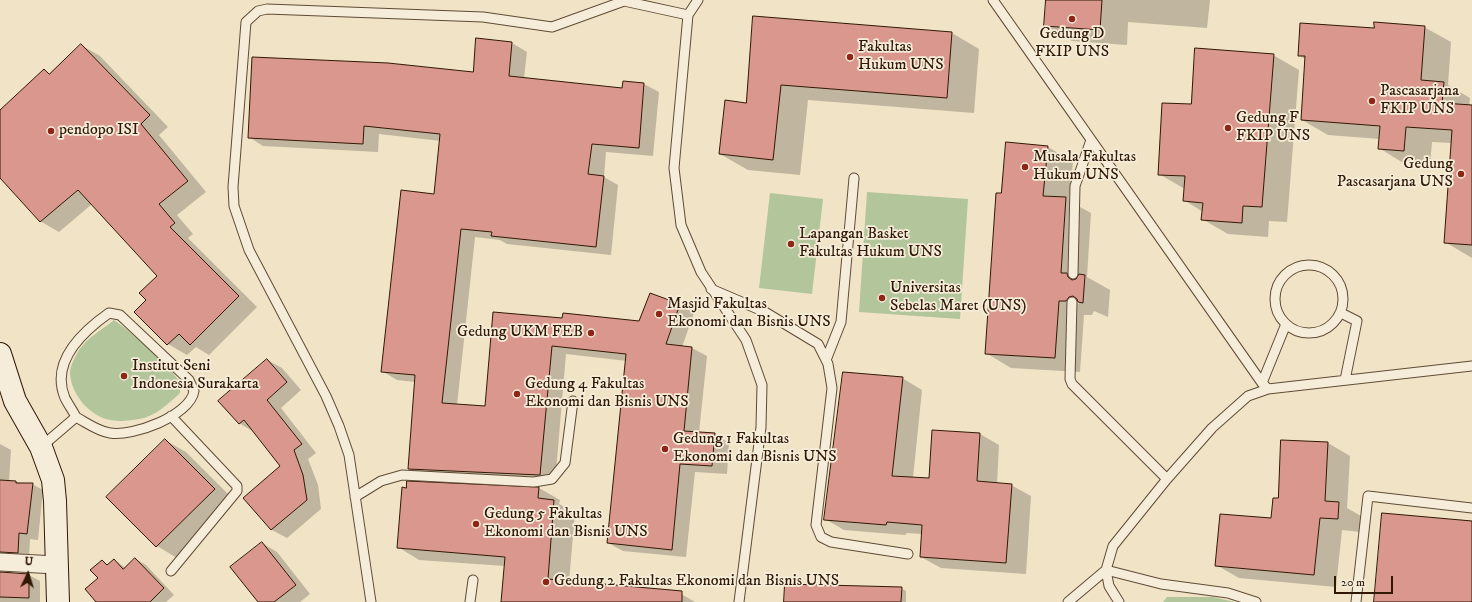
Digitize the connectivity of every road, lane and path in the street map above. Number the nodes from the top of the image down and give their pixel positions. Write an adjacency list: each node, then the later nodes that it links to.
1 (698, 0): 3 (lane)
2 (993, 0): 4 (lane)
3 (688, 14): 7 (lane); 21 (lane)
4 (1090, 140): 6 (lane); 15 (lane)
5 (854, 178): 12 (lane)
6 (1073, 274)
7 (711, 289): 12 (lane); 32 (lane)
8 (1072, 302): 20 (lane)
9 (1341, 314): 10 (lane); 10 (lane); 14 (lane)
10 (1286, 324): 15 (lane)
11 (0, 354): 19 (main road)
12 (826, 360): 23 (lane)
13 (1472, 366): 14 (lane)
14 (1345, 380): 15 (lane)
15 (1265, 386): 20 (lane)
16 (573, 401): 21 (lane)
17 (171, 416): 18 (lane); 18 (lane); 27 (lane)
18 (76, 417): 19 (lane)
19 (41, 447): 25 (main road)
20 (1167, 479): 26 (lane)
21 (355, 497): 30 (lane)
22 (1472, 508): 36 (lane)
23 (908, 554)
24 (0, 562): 25 (street)
25 (56, 565): 29 (main road)
26 (1106, 570): 33 (lane); 34 (lane); 35 (lane)
27 (171, 571)
28 (473, 580): 31 (lane)
29 (58, 602)
30 (371, 602)
31 (470, 602)
32 (739, 602)
33 (1068, 602)
34 (1119, 602)
35 (1256, 602)
36 (1356, 602)

